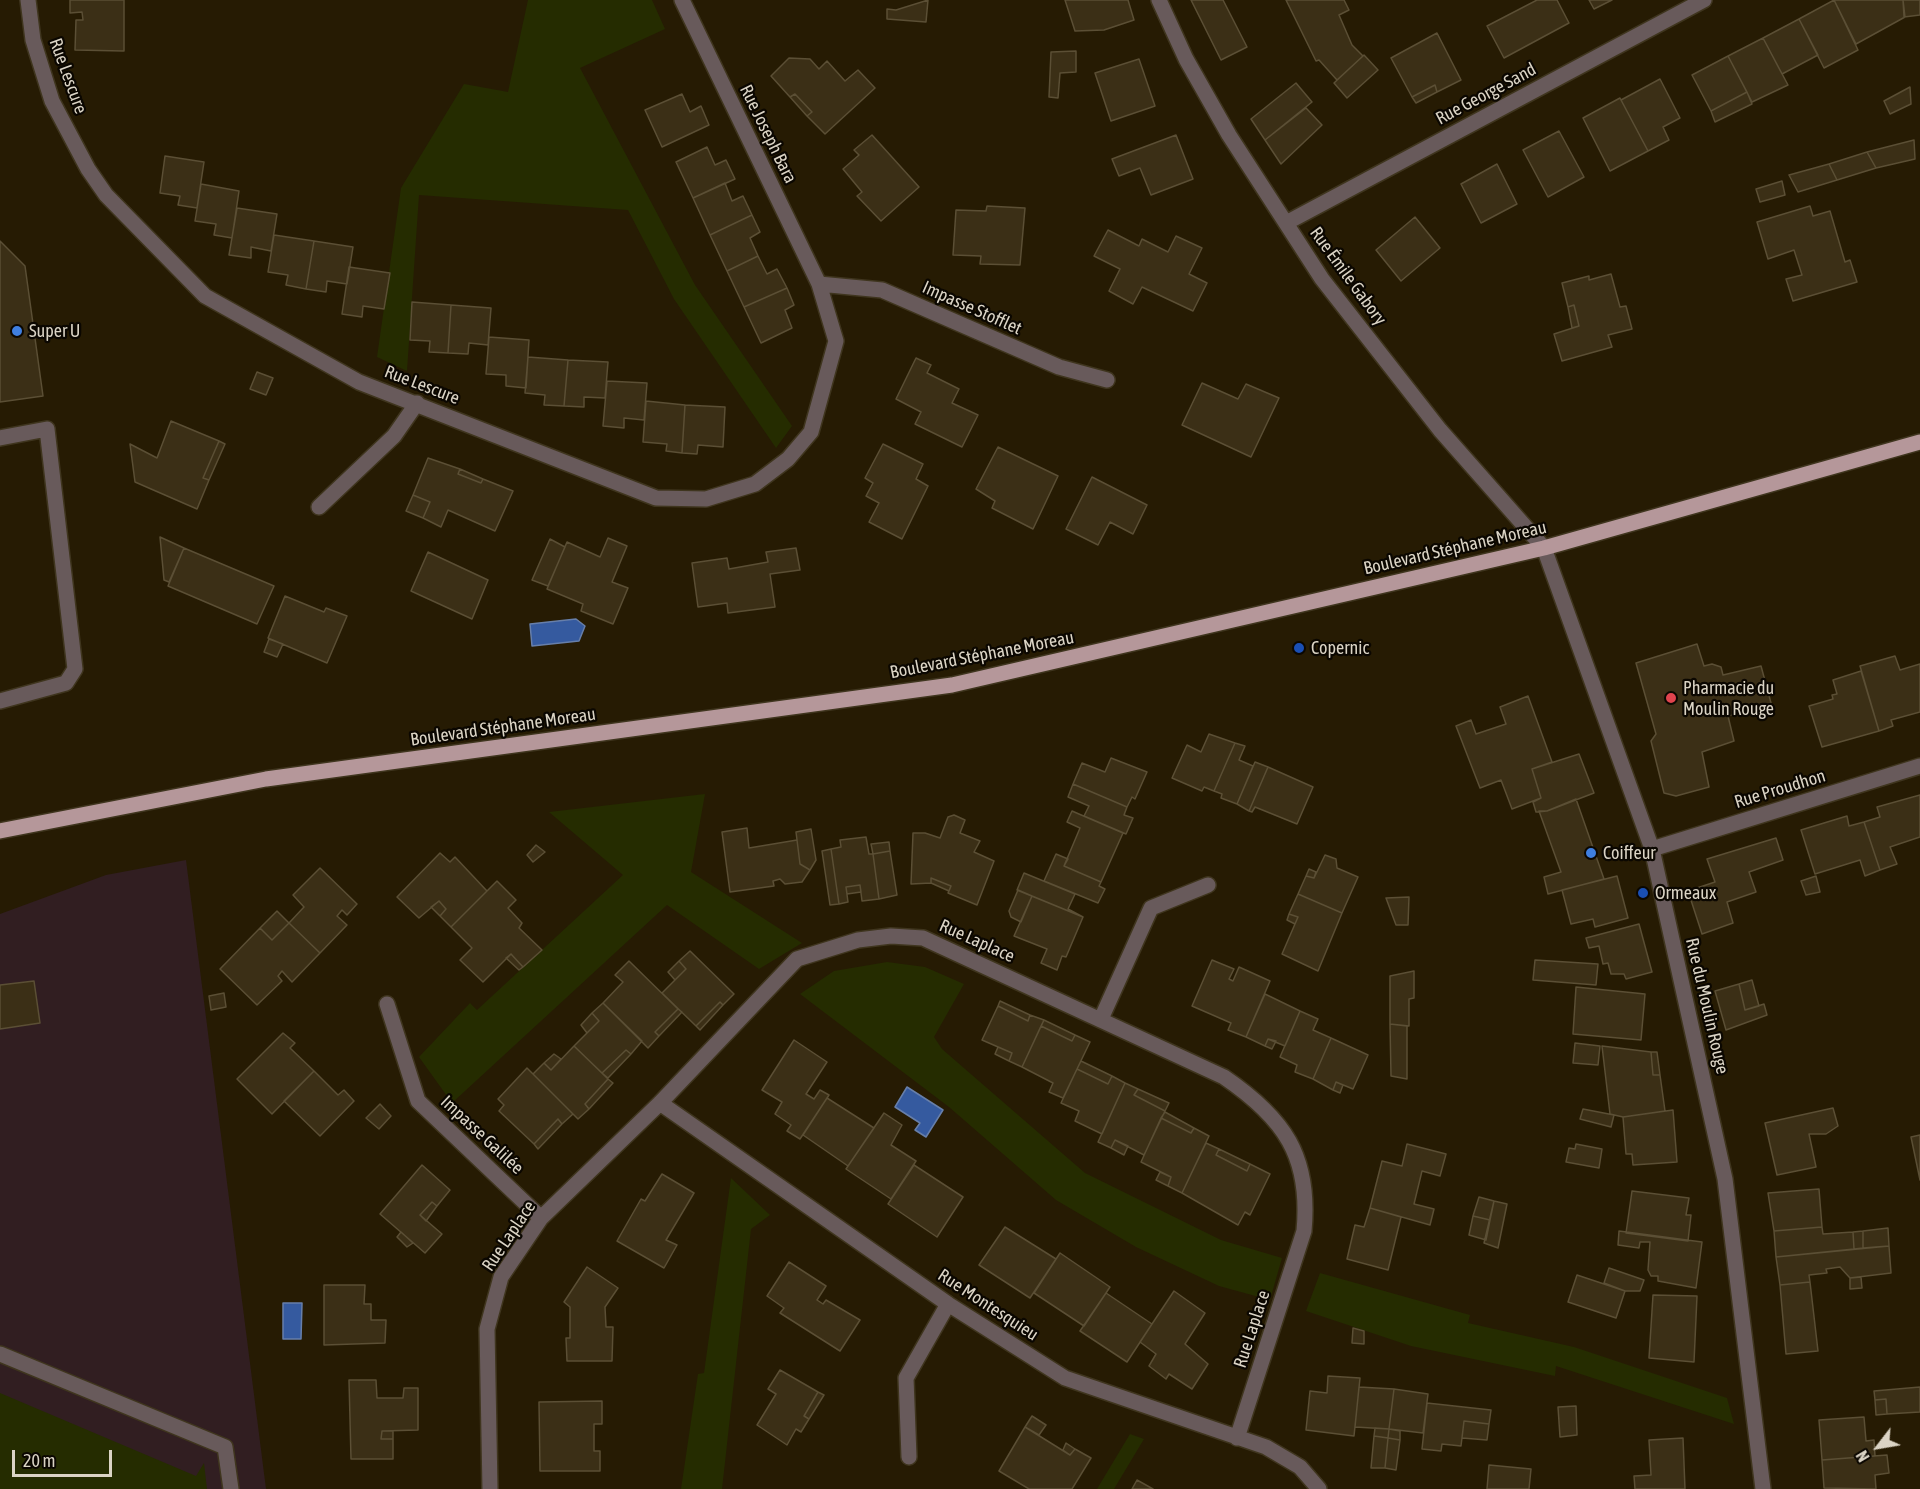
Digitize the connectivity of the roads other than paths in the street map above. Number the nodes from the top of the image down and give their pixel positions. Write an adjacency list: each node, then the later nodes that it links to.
1 (28, 0): 8 (street, Rue Lescure)
2 (682, 0): 6 (street, Rue Joseph Bara)
3 (1159, 0): 5 (street, Rue Émile Gabory)
4 (1704, 0): 5 (street, Rue George Sand)
5 (1286, 223): 12 (street, Rue Émile Gabory)
6 (819, 284): 7 (street, Impasse Stofflet); 8 (street, Rue Lescure)
7 (1107, 380)
8 (417, 403): 11 (street)
9 (0, 438): 13 (street)
10 (1920, 442): 12 (main road, Boulevard Stéphane Moreau)
11 (319, 507)
12 (1544, 548): 15 (main road, Boulevard Stéphane Moreau); 16 (street, Rue du Moulin Rouge)
13 (1, 695)
14 (1920, 766): 16 (street, Rue Proudhon)
15 (0, 831)
16 (1652, 849): 29 (street, Rue du Moulin Rouge)
17 (1208, 885): 19 (street)
18 (387, 1004): 21 (street, Impasse Galilée)
19 (1101, 1019): 20 (street, Rue Laplace); 24 (street, Rue Laplace)
20 (660, 1102): 21 (street, Rue Laplace); 22 (street, Rue Montesquieu)
21 (541, 1218): 27 (street, Rue Laplace)
22 (948, 1304): 24 (street, Rue Montesquieu); 25 (street)
23 (0, 1354): 26 (street)
24 (1237, 1438): 28 (street, Rue Montesquieu)
25 (909, 1457)
26 (231, 1489)
27 (490, 1489)
28 (1319, 1489)
29 (1763, 1489)

